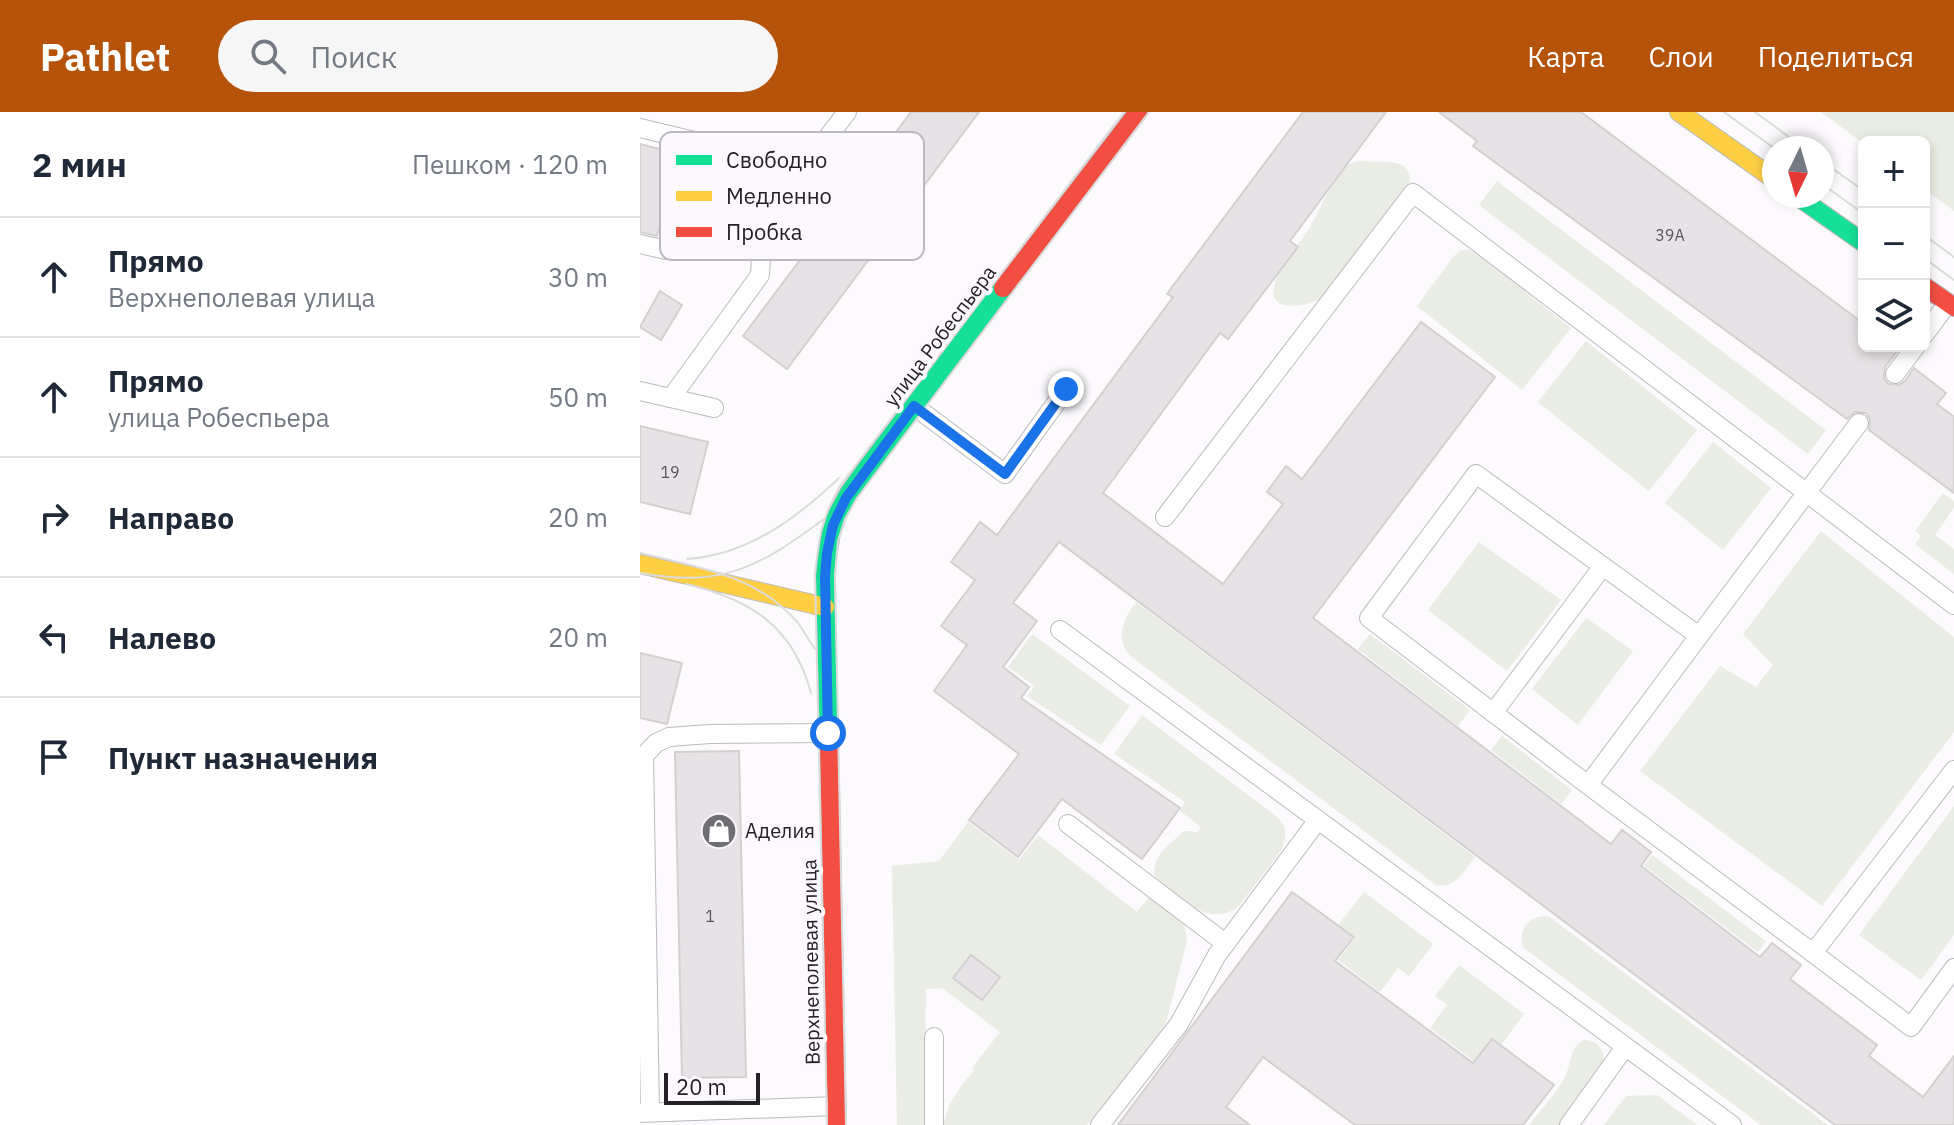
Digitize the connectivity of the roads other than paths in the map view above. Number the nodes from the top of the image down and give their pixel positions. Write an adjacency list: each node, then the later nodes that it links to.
1 (847, 112): 5 (lane)
2 (1138, 112): 21 (street, улица Робеспьера)
3 (1679, 112): 7 (street)
4 (640, 128): 6 (lane)
5 (832, 132)
6 (660, 133)
7 (1762, 171)
8 (1814, 208): 9 (street)
9 (1858, 239)
10 (640, 244): 11 (lane)
11 (660, 249)
12 (761, 260): 20 (lane)
13 (1930, 290): 14 (street)
14 (1951, 305): 15 (lane)
15 (1930, 328)
16 (1912, 352): 17 (lane)
17 (1895, 374)
18 (1066, 389): 21 (lane)
19 (640, 391): 20 (lane)
20 (671, 398): 22 (lane)
21 (914, 406): 29 (street, улица Робеспьера)
22 (714, 408)
23 (1859, 423): 24 (lane)
24 (1807, 492): 25 (lane); 28 (lane); 31 (lane)
25 (1165, 517)
26 (640, 564): 29 (street)
27 (1603, 566): 31 (lane); 32 (lane); 32 (lane)
28 (1954, 605)
29 (825, 607): 33 (street, Верхнеполевая улица)
30 (1060, 630): 37 (lane)
31 (1699, 636): 36 (lane)
32 (1493, 713): 36 (lane)
33 (828, 733): 34 (lane); 45 (street, Верхнеполевая улица)
34 (642, 756): 44 (lane)
35 (1954, 770): 40 (lane)
36 (1588, 785): 40 (lane)
37 (1318, 820): 39 (lane); 43 (lane)
38 (1068, 824): 39 (lane)
39 (1225, 943): 47 (lane)
40 (1813, 953): 41 (lane)
41 (1954, 968)
42 (934, 1037): 46 (lane)
43 (1625, 1047): 48 (lane); 49 (lane)
44 (645, 1112): 45 (lane)
45 (837, 1116)
46 (934, 1125)
47 (1100, 1125)
48 (1569, 1125)
49 (1732, 1125)

